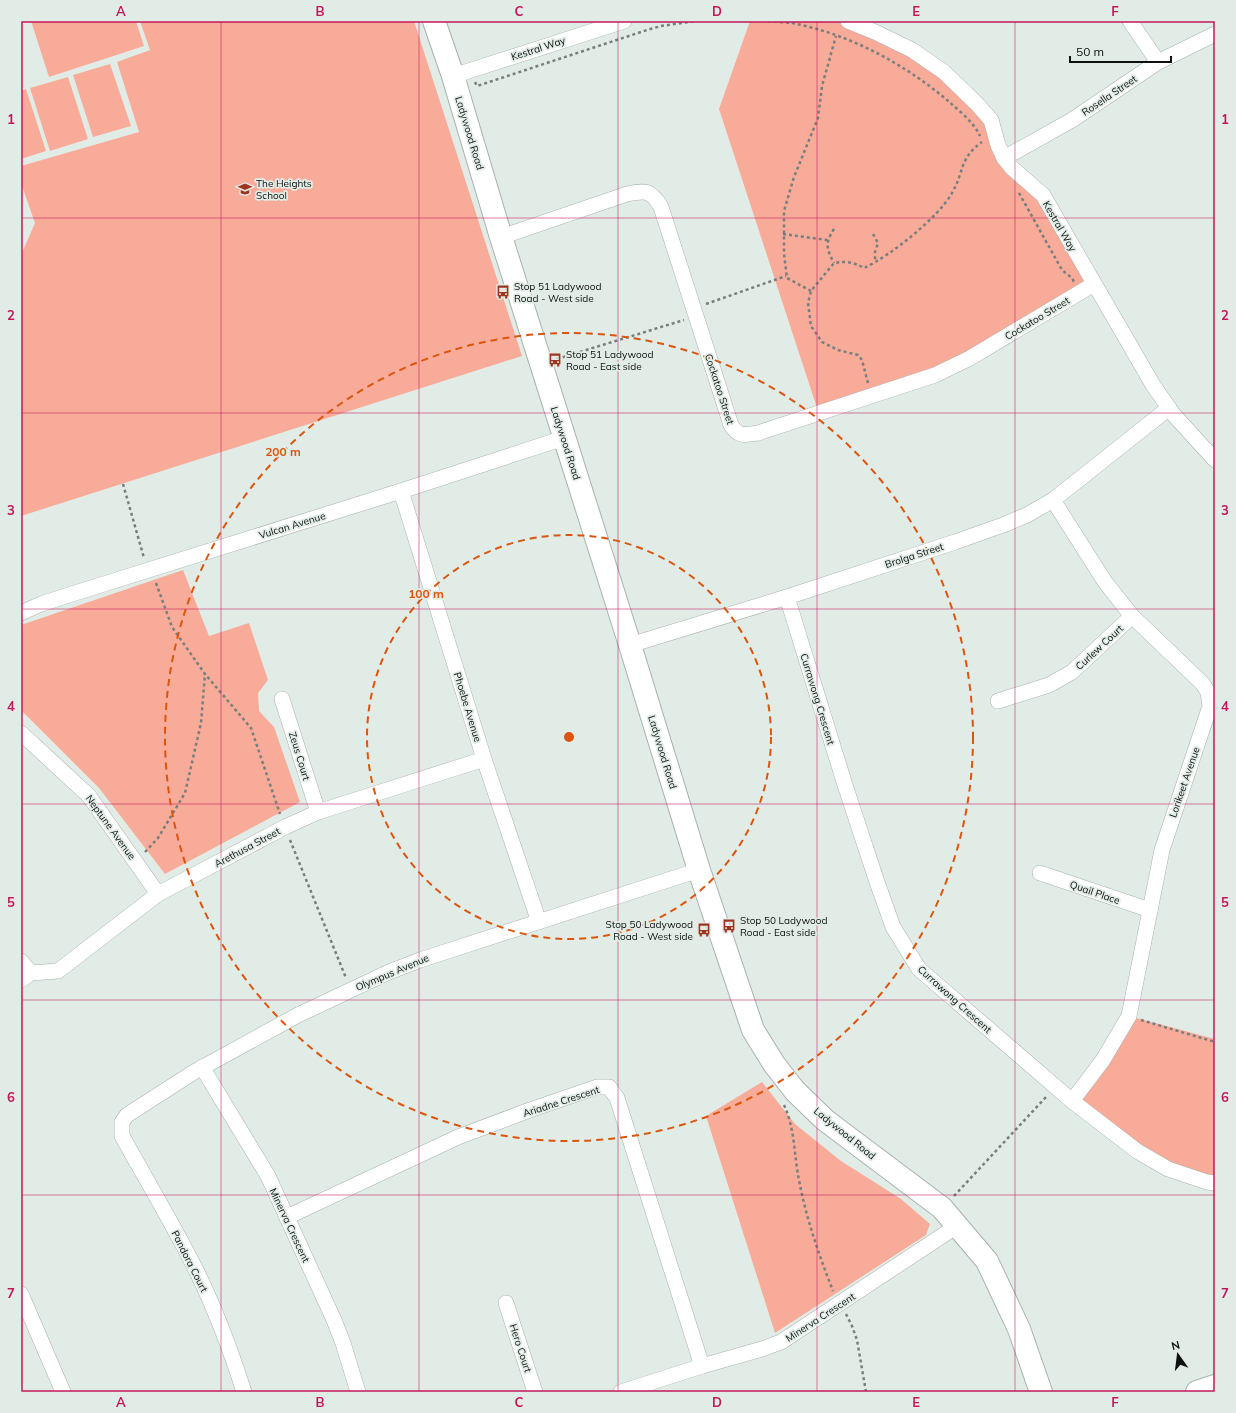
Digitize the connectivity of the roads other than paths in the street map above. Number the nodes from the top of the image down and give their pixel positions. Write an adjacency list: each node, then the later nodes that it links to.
1 (434, 21): 7 (street, Ladywood Road)
2 (848, 21): 8 (street, Kestral Way)
3 (1130, 21): 6 (street)
4 (618, 22): 7 (street, Kestral Way)
5 (1215, 34): 6 (street, Rosella Street)
6 (1158, 62): 8 (street, Rosella Street)
7 (462, 73): 9 (street, Ladywood Road)
8 (1004, 158): 10 (street, Kestral Way)
9 (501, 237): 10 (street, Cockatoo Street); 12 (street, Ladywood Road)
10 (1094, 284): 11 (street, Kestral Way)
11 (1169, 408): 13 (street, Kestral Way); 15 (street, Brolga Street)
12 (564, 438): 14 (street, Vulcan Avenue); 19 (street, Ladywood Road)
13 (1215, 460)
14 (401, 491): 17 (street, Vulcan Avenue); 23 (street, Phoebe Avenue)
15 (1053, 500): 16 (street, Brolga Street); 18 (street, Lorikeet Avenue)
16 (787, 597): 19 (street, Brolga Street); 33 (street, Currawong Crescent)
17 (21, 613)
18 (1132, 616): 21 (street, Curlew Court); 28 (street, Lorikeet Avenue)
19 (630, 645): 25 (street, Ladywood Road)
20 (282, 699): 24 (street, Zeus Court)
21 (998, 701)
22 (21, 733): 27 (street, Neptune Avenue)
23 (484, 759): 24 (street, Arethusa Street); 29 (street, Phoebe Avenue)
24 (318, 812): 27 (street, Arethusa Street)
25 (699, 870): 29 (street, Olympus Avenue); 37 (street, Ladywood Road)
26 (1040, 873): 28 (street, Quail Place)
27 (158, 894): 31 (street, Arethusa Street)
28 (1150, 910): 33 (street, Lorikeet Avenue)
29 (538, 922): 32 (street, Olympus Avenue)
30 (21, 962): 31 (street)
31 (26, 976)
32 (202, 1067): 34 (street, Olympus Avenue); 36 (street, Minerva Crescent)
33 (1072, 1101): 35 (street, Currawong Crescent)
34 (122, 1136): 43 (street, Pandora Court)
35 (1215, 1182)
36 (287, 1217): 40 (street, Ariadne Crescent); 44 (street, Minerva Crescent)
37 (957, 1226): 40 (street, Minerva Crescent); 47 (street, Ladywood Road)
38 (21, 1294): 42 (street)
39 (506, 1304): 45 (street, Hero Court)
40 (702, 1366): 46 (street, Minerva Crescent)
41 (1215, 1386): 48 (street)
42 (57, 1391)
43 (244, 1392)
44 (358, 1392)
45 (536, 1392)
46 (621, 1392)
47 (1041, 1392)
48 (1196, 1392)

